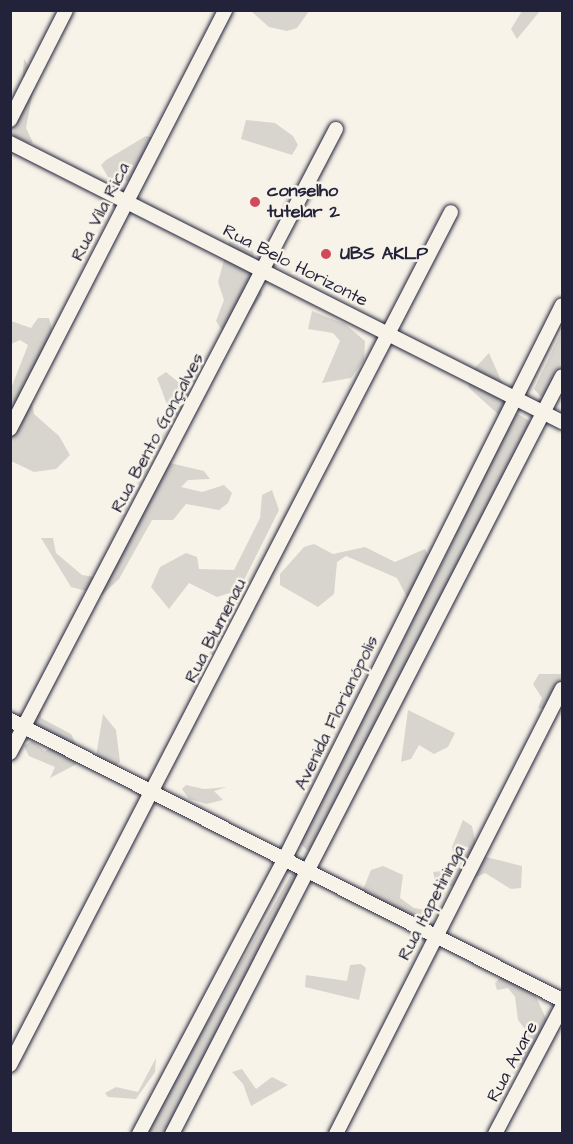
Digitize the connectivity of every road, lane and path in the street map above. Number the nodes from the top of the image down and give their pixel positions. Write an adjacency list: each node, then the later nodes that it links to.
1 (66, 10): 3 (street)
2 (225, 10): 6 (street, Rua Vila Rica)
3 (10, 120)
4 (336, 129): 8 (street, Rua Bento Gonçalves)
5 (10, 143): 6 (street, Rua Belo Horizonte)
6 (126, 202): 8 (street, Rua Belo Horizonte); 15 (street, Rua Vila Rica)
7 (451, 212): 10 (street, Rua Blumenau)
8 (265, 269): 10 (street, Rua Belo Horizonte); 18 (street, Rua Bento Gonçalves)
9 (562, 305): 12 (street, Avenida Florianópolis)
10 (386, 333): 12 (street, Rua Belo Horizonte); 20 (street, Rua Blumenau)
11 (562, 376): 13 (street)
12 (514, 398): 13 (street, Rua Belo Horizonte); 21 (street, Avenida Florianópolis)
13 (544, 413): 14 (street, Rua Belo Horizonte); 22 (street)
14 (562, 422)
15 (10, 429)
16 (562, 689): 23 (street, Rua Itapetininga)
17 (10, 720): 18 (street)
18 (24, 727): 19 (street, Rua Bento Gonçalves); 20 (street)
19 (10, 753)
20 (153, 795): 21 (street); 26 (street, Rua Blumenau)
21 (285, 858): 22 (street); 27 (street, Avenida Florianópolis)
22 (312, 870): 23 (street); 28 (street)
23 (436, 933): 24 (street); 29 (street, Rua Itapetininga)
24 (562, 1000)
25 (562, 1007): 30 (street, Rua Avare)
26 (10, 1065)
27 (139, 1134)
28 (172, 1134)
29 (336, 1134)
30 (495, 1134)

